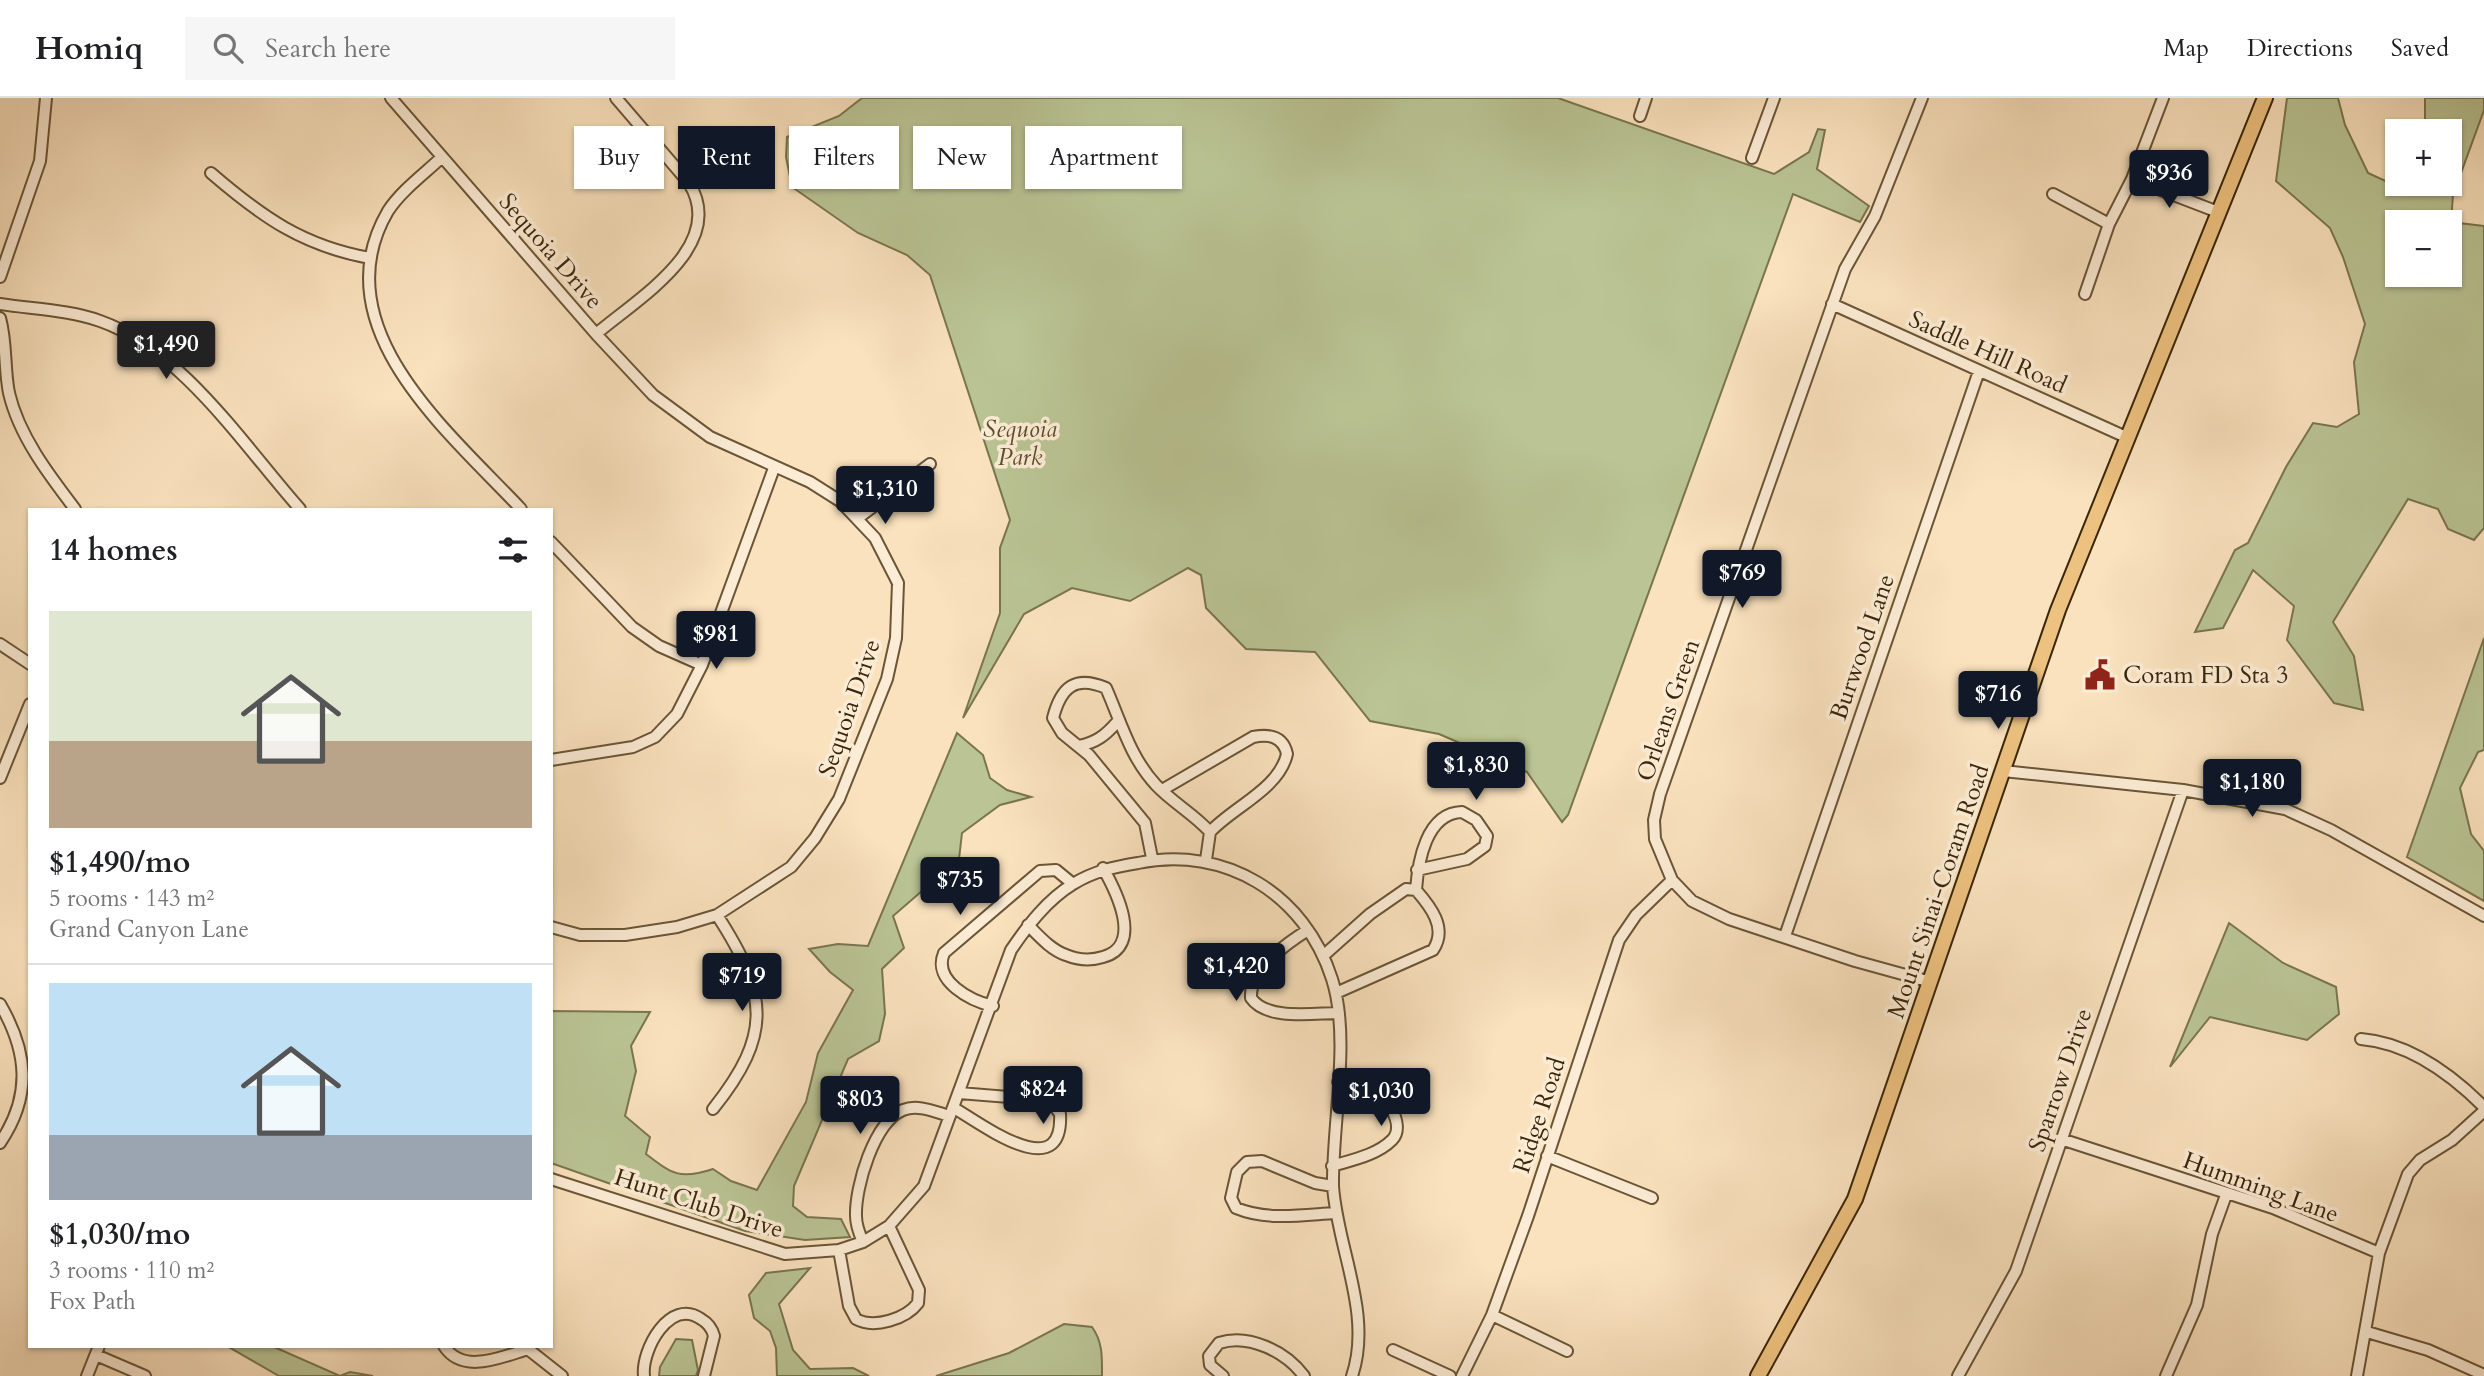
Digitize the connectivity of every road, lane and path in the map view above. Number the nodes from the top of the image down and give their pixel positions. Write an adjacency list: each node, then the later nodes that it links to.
1 (46, 98): 18 (street)
2 (391, 98): 10 (street, Sequoia Drive)
3 (616, 98): 23 (street)
4 (1646, 98): 9 (street)
5 (1774, 98): 11 (street)
6 (1922, 98): 21 (street, Orleans Green)
7 (2163, 98): 13 (street)
8 (2265, 98): 15 (main road, Mount Sinai-Coram Road)
9 (1640, 116)
10 (441, 158): 17 (street); 23 (street, Sequoia Drive)
11 (1752, 158)
12 (211, 173): 17 (street)
13 (2132, 179): 15 (street); 16 (street)
14 (2053, 194): 16 (street)
15 (2218, 212): 25 (main road, Mount Sinai-Coram Road)
16 (2109, 224): 19 (street)
17 (370, 258): 30 (street)
18 (0, 277)
19 (2085, 294)
20 (0, 304): 29 (street)
21 (1832, 304): 24 (street, Saddle Hill Road); 49 (street, Orleans Green)
22 (0, 318): 28 (street)
23 (596, 334): 27 (street, Sequoia Drive)
24 (1979, 371): 25 (street, Saddle Hill Road); 57 (street, Burwood Lane)
25 (2126, 437): 40 (main road, Mount Sinai-Coram Road)
26 (930, 464): 31 (street)
27 (774, 468): 31 (street, Sequoia Drive); 35 (street)
28 (74, 508)
29 (299, 508)
30 (520, 508)
31 (858, 518): 52 (street, Sequoia Drive)
32 (553, 544): 35 (street)
33 (0, 643): 34 (street)
34 (28, 663)
35 (702, 665): 39 (street)
36 (28, 709): 41 (street)
37 (1118, 721): 38 (street); 38 (street); 42 (street)
38 (1078, 746): 45 (street)
39 (553, 760)
40 (2003, 771): 43 (street); 59 (main road, Mount Sinai-Coram Road)
41 (0, 778)
42 (1162, 790): 44 (street); 44 (street)
43 (2183, 790): 53 (street); 70 (street, Sparrow Drive)
44 (1210, 832): 46 (street)
45 (1152, 859): 46 (street, Hunt Club Drive); 47 (street, Hunt Club Drive)
46 (1206, 860): 56 (street, Hunt Club Drive)
47 (1103, 868): 50 (street, Hunt Club Drive); 54 (street)
48 (1417, 870): 48 (street); 51 (street)
49 (1672, 880): 57 (street, Orleans Green); 72 (street, Ridge Road)
50 (1073, 884): 54 (street, Hunt Club Drive); 62 (street)
51 (1416, 890): 58 (street); 60 (street)
52 (717, 915): 55 (street, Sequoia Drive); 67 (street)
53 (2484, 916)
54 (1028, 925): 62 (street, Hunt Club Drive)
55 (553, 928)
56 (1308, 930): 58 (street, Hunt Club Drive); 63 (street)
57 (1785, 936): 59 (street, Orleans Green)
58 (1323, 956): 60 (street, Hunt Club Drive)
59 (1931, 982): 102 (main road, Mount Sinai-Coram Road)
60 (1336, 993): 63 (street, Hunt Club Drive)
61 (0, 1004): 71 (street)
62 (993, 1006): 66 (street, Hunt Club Drive)
63 (1339, 1013): 65 (street, Hunt Club Drive)
64 (2361, 1039): 68 (street)
65 (1338, 1082): 73 (street, Hunt Club Drive); 73 (street)
66 (959, 1093): 69 (street, Hunt Club Drive); 69 (street)
67 (713, 1109)
68 (2484, 1109): 82 (street)
69 (952, 1112): 79 (street, Hunt Club Drive); 80 (street)
70 (2061, 1139): 76 (street, Humming Lane); 103 (street, Sparrow Drive)
71 (0, 1143)
72 (1547, 1156): 77 (street); 83 (street, Ridge Road)
73 (1332, 1166): 75 (street, Hunt Club Drive)
74 (553, 1180): 81 (street, Hunt Club Drive)
75 (1333, 1186): 78 (street, Hunt Club Drive); 78 (street)
76 (2225, 1195): 82 (street, Humming Lane); 104 (street)
77 (1652, 1198)
78 (1335, 1213): 99 (street, Hunt Club Drive)
79 (889, 1226): 80 (street, Hunt Club Drive); 81 (street)
80 (863, 1242): 81 (street, Hunt Club Drive)
81 (839, 1250)
82 (2379, 1253): 84 (street)
83 (1492, 1315): 90 (street); 101 (street, Ridge Road)
84 (2367, 1332): 91 (street); 105 (street)
85 (446, 1348): 86 (street)
86 (522, 1348)
87 (527, 1348): 94 (street)
88 (98, 1350): 92 (street); 93 (street)
89 (1393, 1350): 100 (street)
90 (1567, 1351)
91 (2484, 1375)
92 (87, 1376)
93 (145, 1376)
94 (562, 1376)
95 (644, 1376): 96 (street)
96 (704, 1376)
97 (1223, 1376): 98 (street)
98 (1304, 1376)
99 (1352, 1376)
100 (1450, 1376)
101 (1462, 1376)
102 (1758, 1376)
103 (1958, 1376)
104 (2166, 1376)
105 (2357, 1376)

